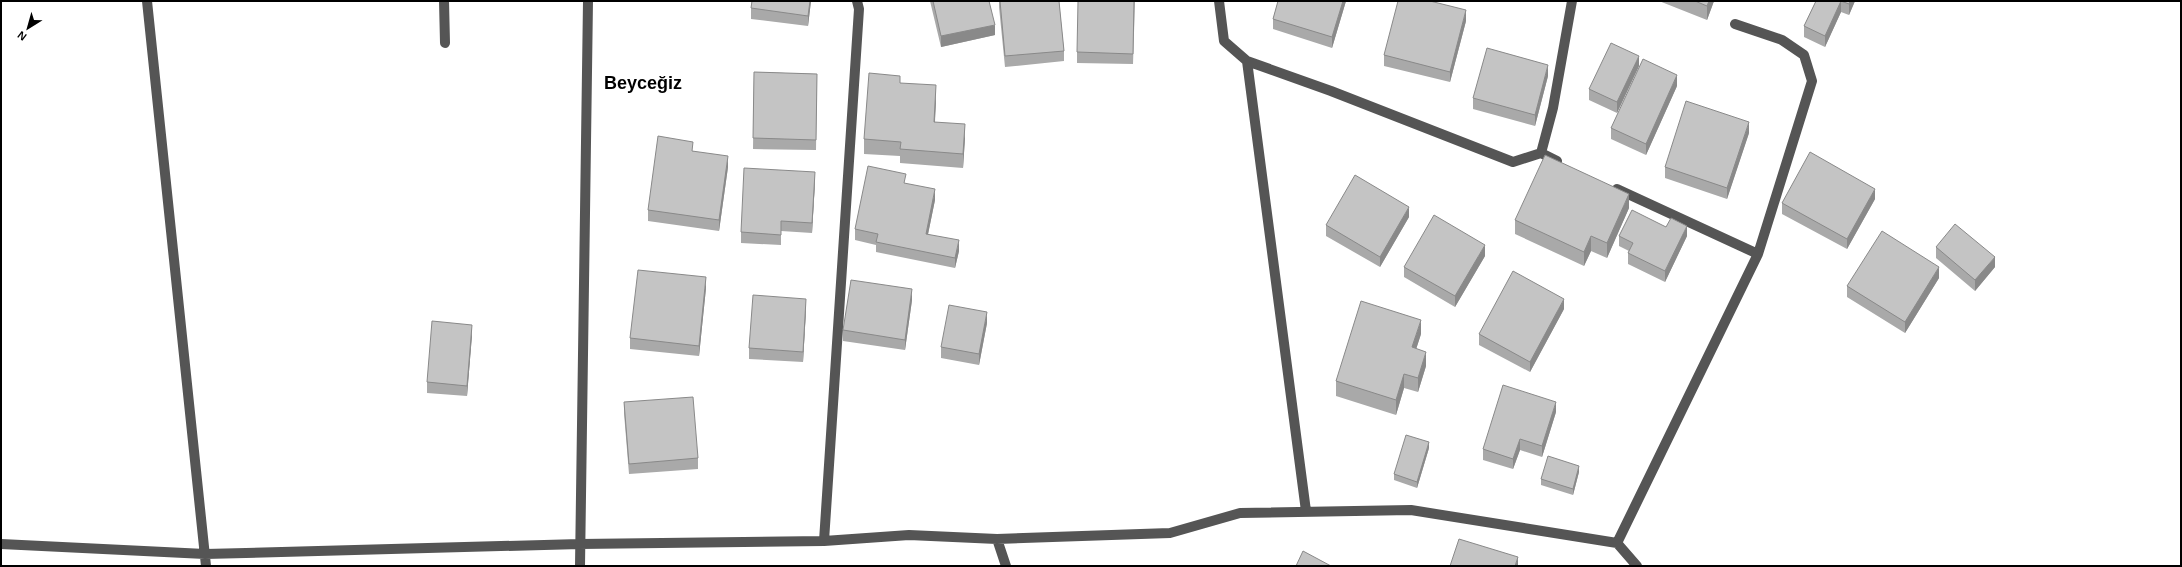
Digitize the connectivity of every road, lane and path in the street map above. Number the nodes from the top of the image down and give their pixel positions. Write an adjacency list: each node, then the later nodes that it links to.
1 (147, 1): 20 (street)
2 (444, 1): 8 (street)
3 (588, 1): 19 (street)
4 (857, 1): 16 (street)
5 (1219, 1): 9 (street)
6 (1572, 1): 10 (street)
7 (1735, 24): 13 (street)
8 (445, 44)
9 (1248, 61): 10 (street); 14 (street)
10 (1541, 153): 11 (street)
11 (1570, 167)
12 (1606, 184): 13 (street)
13 (1758, 254): 17 (street)
14 (1306, 511): 15 (street); 17 (street)
15 (996, 539): 16 (street); 23 (street)
16 (824, 541): 19 (street)
17 (1617, 543): 24 (street)
18 (1, 544): 20 (street)
19 (580, 544): 20 (street); 22 (street)
20 (206, 554): 21 (street)
21 (206, 566)
22 (580, 566)
23 (1006, 566)
24 (1637, 566)

